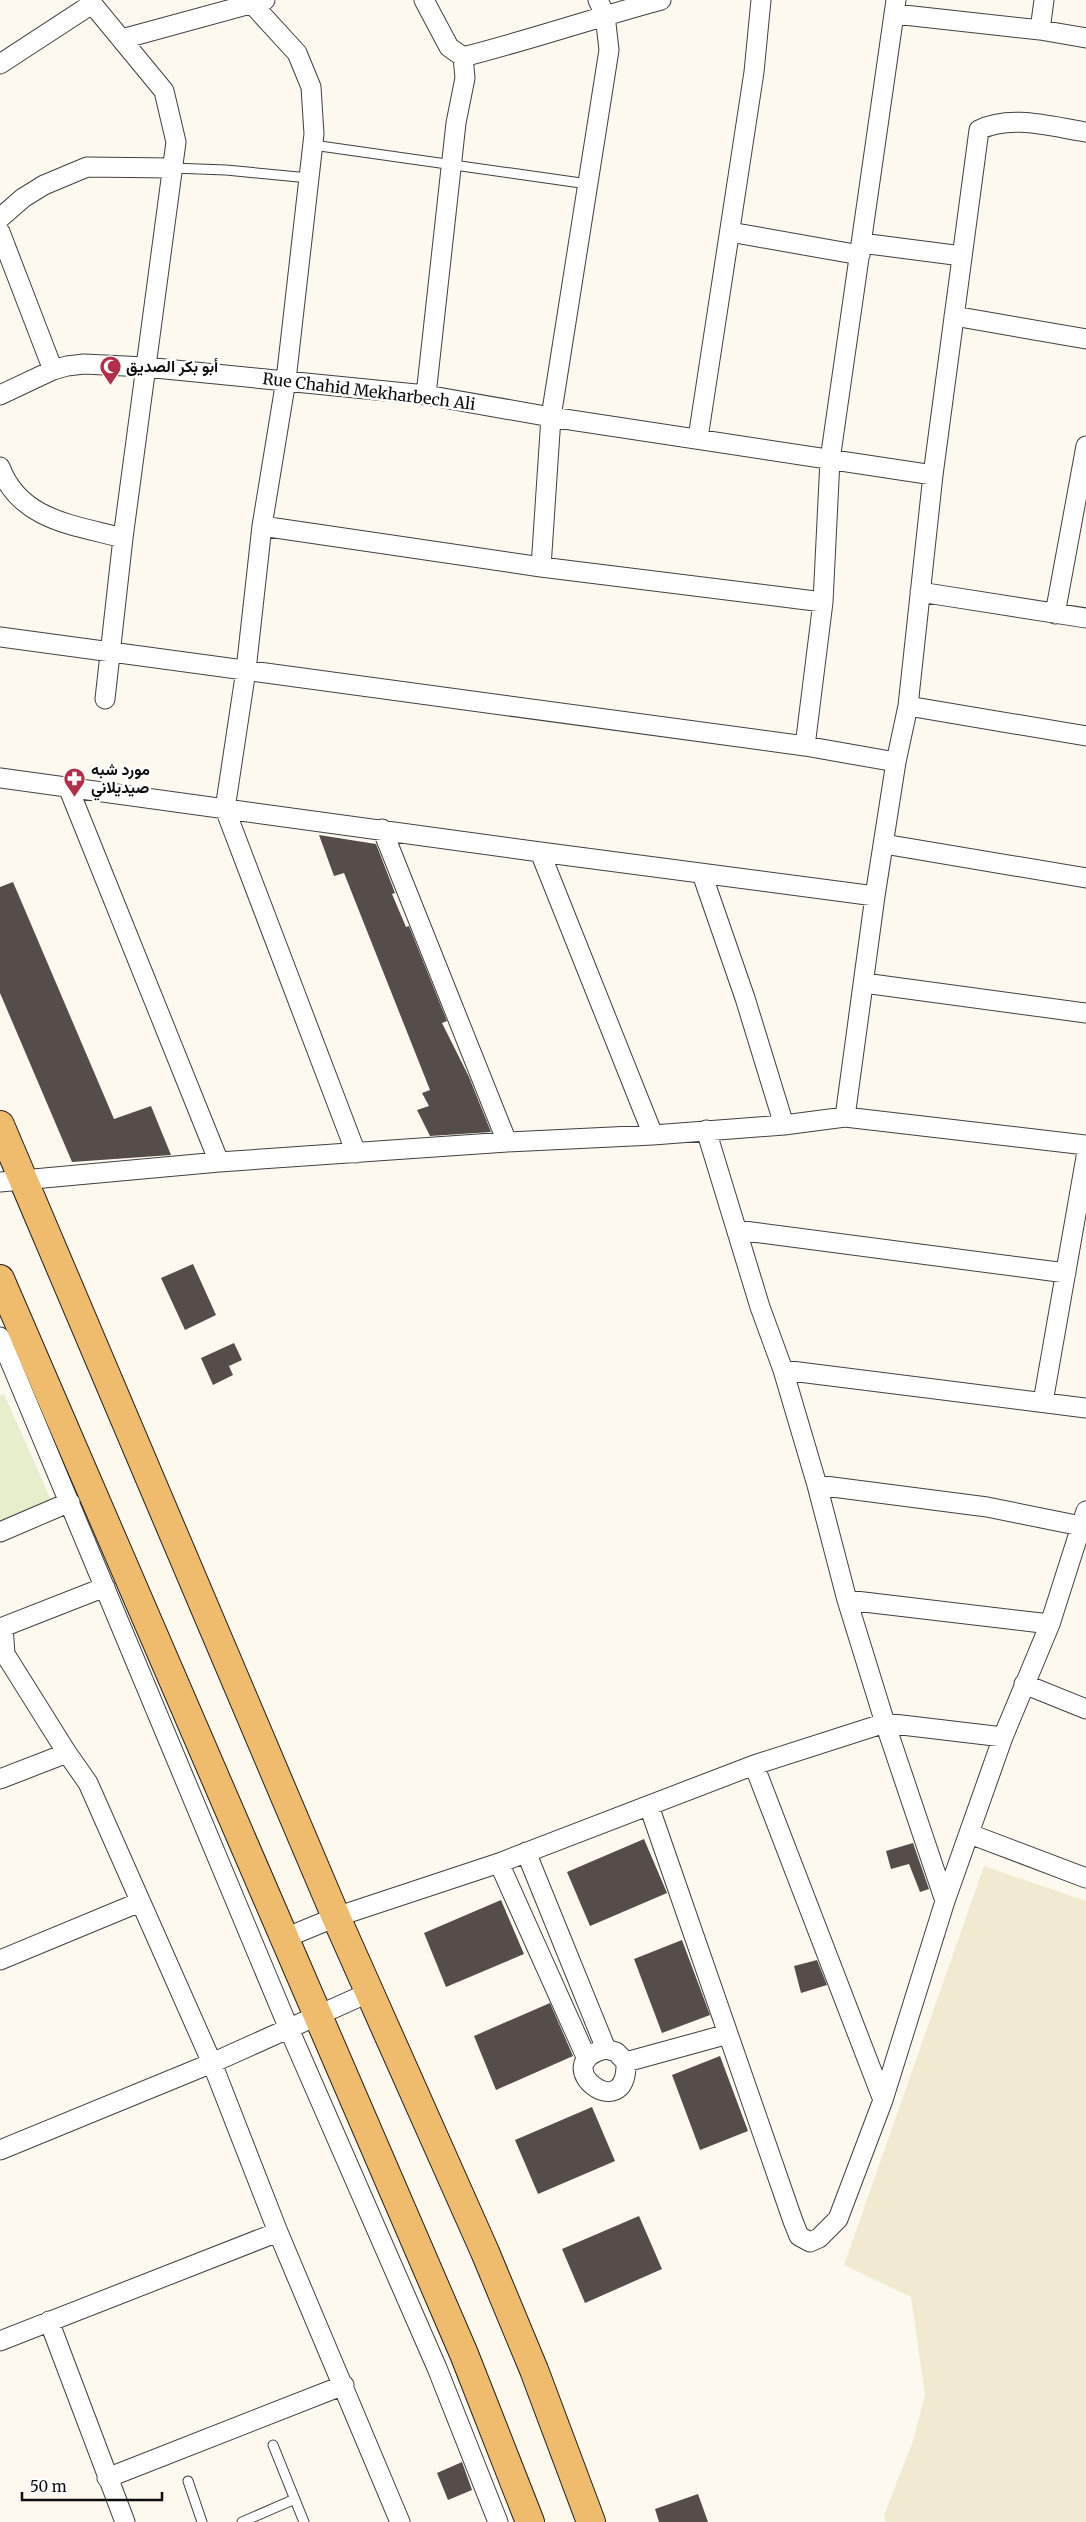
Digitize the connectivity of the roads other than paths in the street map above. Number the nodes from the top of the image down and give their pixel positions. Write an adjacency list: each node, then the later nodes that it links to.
1 (424, 0): 12 (street)
2 (661, 0): 7 (street)
3 (761, 0): 22 (street)
4 (1044, 0): 9 (street)
5 (90, 2): 11 (street); 13 (street)
6 (260, 2): 11 (street); 15 (street)
7 (601, 7): 12 (street); 19 (street)
8 (895, 7): 9 (street); 23 (street)
9 (1040, 30): 10 (street)
10 (1086, 38)
11 (122, 39): 17 (street)
12 (463, 57): 16 (street)
13 (0, 64)
14 (1086, 132): 24 (street)
15 (313, 145): 16 (lane); 18 (street)
16 (452, 165): 19 (lane); 31 (street)
17 (171, 168): 18 (lane); 20 (street); 27 (street)
18 (309, 178): 29 (street)
19 (588, 184): 32 (street)
20 (0, 218)
21 (0, 232): 28 (street)
22 (730, 232): 23 (street); 33 (street)
23 (861, 249): 24 (street); 35 (street)
24 (962, 256): 25 (street)
25 (954, 316): 26 (street); 37 (street)
26 (1086, 339)
27 (145, 367): 28 (street, Rue Chahid Mekharbech Ali); 29 (street, Rue Chahid Mekharbech Ali); 40 (street)
28 (53, 370): 30 (street, Rue Chahid Mekharbech Ali)
29 (286, 380): 31 (street, Rue Chahid Mekharbech Ali); 39 (street)
30 (0, 395)
31 (426, 395): 32 (street, Rue Chahid Mekharbech Ali)
32 (551, 417): 33 (street, Rue Chahid Mekharbech Ali); 41 (street)
33 (698, 438): 35 (street, Rue Chahid Mekharbech Ali)
34 (1086, 446): 38 (street)
35 (830, 460): 37 (street, Rue Chahid Mekharbech Ali); 43 (street)
36 (0, 467): 40 (street)
37 (933, 475): 42 (street)
38 (1084, 478): 44 (street)
39 (262, 526): 41 (street); 48 (street)
40 (123, 538): 47 (street)
41 (541, 567): 43 (street)
42 (920, 592): 44 (street); 50 (street)
43 (822, 602): 52 (street)
44 (1056, 614): 45 (street)
45 (1086, 618)
46 (0, 637): 47 (street)
47 (111, 653): 48 (street); 49 (street)
48 (246, 670): 52 (street); 56 (street)
49 (105, 699)
50 (908, 706): 51 (street); 53 (street)
51 (1086, 736)
52 (805, 746): 53 (street)
53 (896, 762): 58 (street)
54 (0, 778): 55 (street)
55 (68, 787): 56 (street); 74 (street)
56 (225, 809): 57 (street); 72 (street)
57 (382, 829): 59 (street); 70 (street)
58 (884, 844): 61 (street); 62 (street)
59 (540, 852): 60 (street); 69 (street)
60 (702, 874): 62 (street); 67 (street)
61 (1086, 878)
62 (875, 896): 63 (street)
63 (864, 983): 64 (street); 65 (street)
64 (1086, 1013)
65 (845, 1117): 67 (street); 71 (street)
66 (0, 1125): 75 (main road)
67 (784, 1125): 68 (street)
68 (706, 1130): 69 (street); 76 (street)
69 (653, 1135): 70 (street)
70 (507, 1142): 72 (street)
71 (1086, 1145)
72 (356, 1154): 74 (street)
73 (1086, 1157): 77 (street)
74 (219, 1162): 75 (street)
75 (12, 1181): 105 (main road)
76 (737, 1230): 77 (street); 80 (street)
77 (1066, 1273): 81 (street)
78 (0, 1280): 106 (main road)
79 (0, 1337): 84 (street)
80 (782, 1370): 81 (street); 83 (street)
81 (1043, 1402): 82 (street)
82 (1086, 1408)
83 (817, 1485): 85 (street); 89 (street)
84 (70, 1502): 86 (street); 88 (street)
85 (1083, 1518): 87 (street)
86 (0, 1532)
87 (1080, 1548): 90 (street)
88 (105, 1587): 95 (street); 110 (street)
89 (847, 1600): 90 (street); 93 (street)
90 (1050, 1624): 91 (street)
91 (1024, 1684): 92 (street); 94 (street)
92 (1086, 1709)
93 (885, 1723): 94 (street); 96 (street); 103 (street)
94 (1003, 1737): 99 (street)
95 (67, 1753): 97 (street); 104 (street)
96 (754, 1765): 98 (street); 116 (street)
97 (0, 1779)
98 (649, 1806): 100 (street); 111 (street)
99 (970, 1834): 102 (street); 103 (street)
100 (526, 1852): 101 (street); 112 (street)
101 (499, 1863): 105 (street); 113 (street)
102 (1086, 1878)
103 (945, 1901): 116 (street)
104 (140, 1902): 107 (street); 115 (street)
105 (336, 1917): 106 (street); 108 (main road)
106 (284, 1938): 109 (main road)
107 (0, 1960)
108 (370, 1992): 109 (street); 133 (main road)
109 (318, 2016): 110 (street); 132 (main road)
110 (289, 2029): 115 (street); 131 (street)
111 (728, 2034): 114 (street); 116 (street)
112 (606, 2049): 113 (street); 114 (street)
113 (587, 2059): 114 (street)
114 (626, 2062)
115 (212, 2063): 117 (street); 118 (street)
116 (883, 2100)
117 (0, 2150)
118 (278, 2232): 119 (street); 121 (street)
119 (49, 2321): 120 (street); 123 (street)
120 (0, 2340)
121 (344, 2385): 123 (street); 130 (street)
122 (273, 2445): 125 (lane)
123 (107, 2478): 126 (street)
124 (188, 2480): 127 (lane)
125 (295, 2499): 128 (lane); 129 (lane)
126 (125, 2522)
127 (202, 2522)
128 (242, 2522)
129 (304, 2522)
130 (400, 2522)
131 (498, 2522)
132 (530, 2522)
133 (591, 2522)

